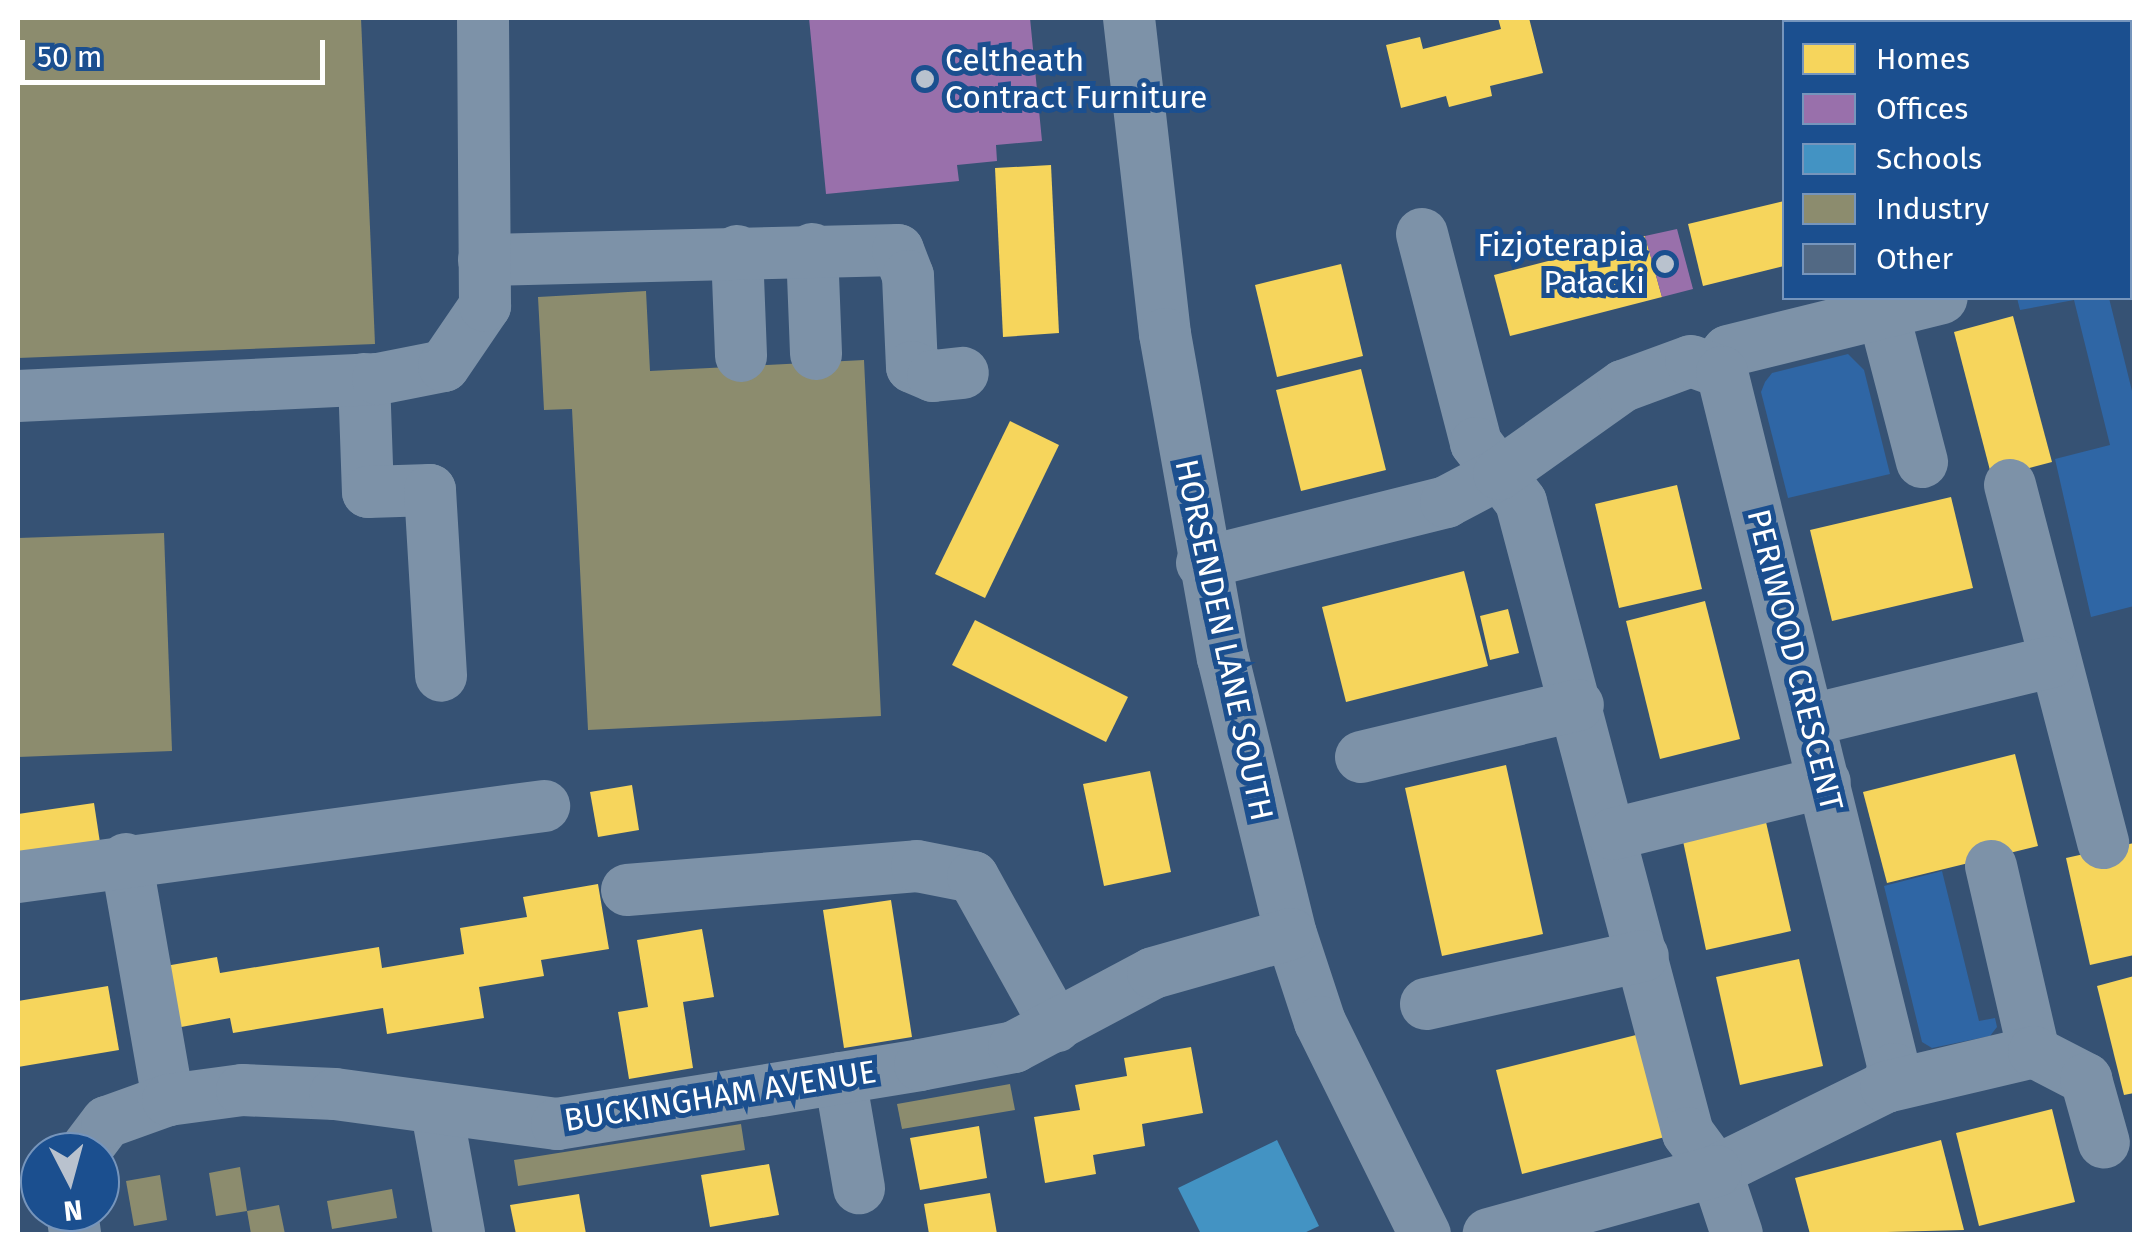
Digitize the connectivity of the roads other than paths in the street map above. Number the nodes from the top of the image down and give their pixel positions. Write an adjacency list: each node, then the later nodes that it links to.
1 (1129, 18): 18 (street, HORSENDEN LANE SOUTH)
2 (483, 42): 6 (street)
3 (1422, 234): 16 (street)
4 (812, 248): 5 (street); 9 (street); 12 (street)
5 (737, 251): 6 (street); 10 (street)
6 (484, 260): 13 (street)
7 (1934, 300): 8 (street)
8 (1883, 312): 11 (street); 15 (street)
9 (816, 354)
10 (741, 356)
11 (1716, 366): 16 (street); 22 (street, PERIWOOD CRESCENT)
12 (963, 373)
13 (364, 379): 14 (street); 20 (street)
14 (18, 396)
15 (1922, 462)
16 (1499, 474): 18 (street); 21 (street)
17 (2010, 484): 19 (street)
18 (1202, 563): 32 (street, HORSENDEN LANE SOUTH)
19 (2051, 662): 22 (street); 27 (street)
20 (441, 676)
21 (1578, 705): 23 (street); 26 (street)
22 (1811, 720): 24 (street, PERIWOOD CRESCENT)
23 (1362, 757)
24 (1825, 782): 26 (street); 38 (street, PERIWOOD CRESCENT)
25 (544, 806): 28 (street)
26 (1614, 834): 33 (street)
27 (2102, 843)
28 (126, 859): 30 (street); 39 (street)
29 (1991, 866): 36 (street)
30 (18, 877)
31 (628, 890): 35 (street)
32 (1291, 934): 35 (street, BUCKINGHAM AVENUE); 46 (street, HORSENDEN LANE SOUTH)
33 (1643, 956): 34 (street); 43 (street)
34 (1426, 1004)
35 (1056, 1026): 37 (street, BUCKINGHAM AVENUE)
36 (2034, 1052): 38 (street); 42 (street)
37 (840, 1078): 40 (street, BUCKINGHAM AVENUE); 44 (street)
38 (1886, 1087): 43 (street)
39 (168, 1100): 40 (street, BUCKINGHAM AVENUE); 41 (street, BUCKINGHAM AVENUE)
40 (438, 1112): 45 (street)
41 (99, 1132)
42 (2104, 1143)
43 (1716, 1171): 47 (street); 48 (street)
44 (859, 1188)
45 (459, 1233)
46 (1424, 1234)
47 (1489, 1234)
48 (1737, 1234)

